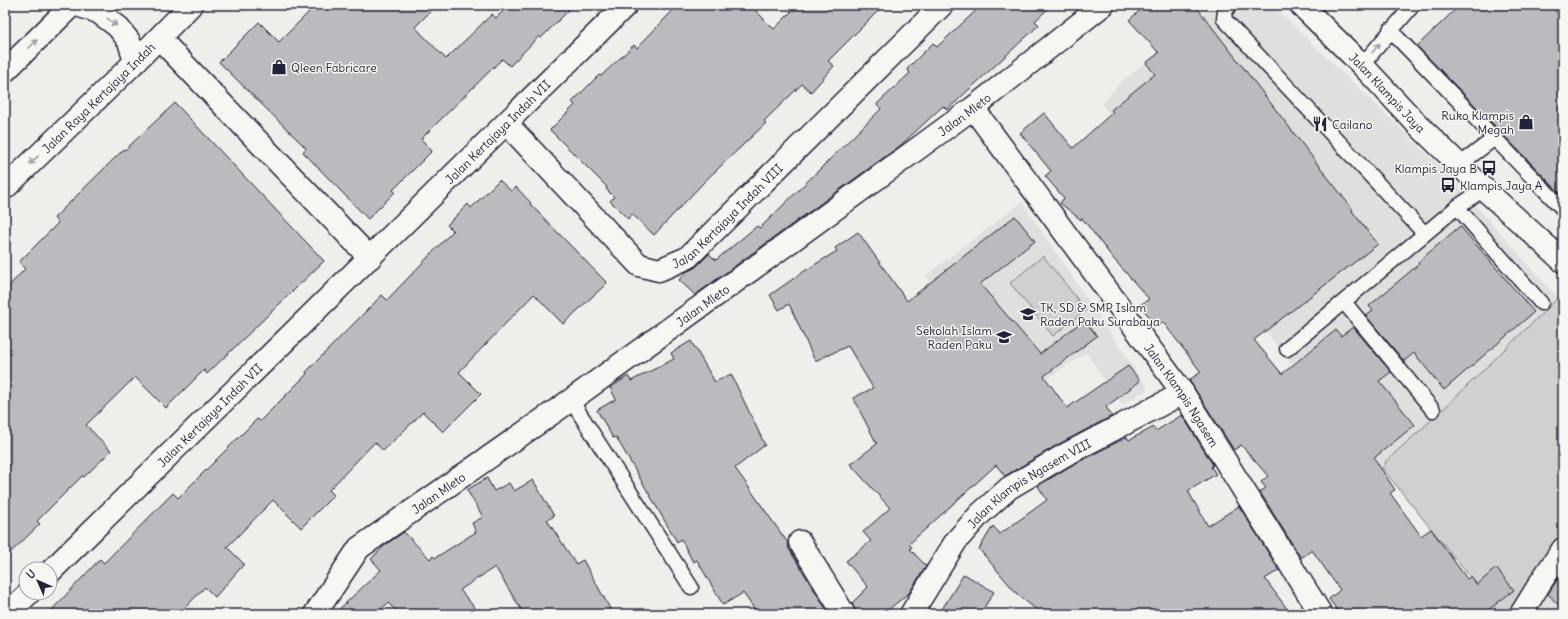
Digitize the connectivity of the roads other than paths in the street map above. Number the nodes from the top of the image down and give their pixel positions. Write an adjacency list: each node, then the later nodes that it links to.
1 (72, 5): 14 (street, one-way to 1)
2 (77, 5): 12 (street, one-way to 12)
3 (626, 5): 16 (street, Jalan Kertajaya Indah VII)
4 (942, 5): 16 (street, Jalan Kertajaya Indah VIII)
5 (1103, 5): 15 (street, Jalan Mleto)
6 (1230, 5): 23 (lane)
7 (1301, 5): 13 (street, Jalan Klampis Jaya)
8 (1413, 5): 10 (lane)
9 (182, 7): 11 (street, Jalan Raya Kertajaya Indah)
10 (1390, 30): 13 (lane, one-way to 10); 17 (lane)
11 (159, 38): 12 (street, Jalan Raya Kertajaya Indah); 24 (street)
12 (135, 62): 19 (street, Jalan Raya Kertajaya Indah, one-way to 19)
13 (1362, 65): 18 (street, Jalan Klampis Jaya)
14 (5, 71)
15 (973, 108): 29 (street, Jalan Klampis Ngasem); 30 (street, Jalan Mleto)
16 (507, 124): 24 (street, Jalan Kertajaya Indah VII)
17 (1495, 138): 18 (lane); 22 (lane)
18 (1459, 165): 20 (street, Jalan Klampis Jaya)
19 (5, 188)
20 (1484, 189): 21 (lane); 25 (street, Jalan Klampis Jaya)
21 (1457, 207): 23 (lane); 27 (lane)
22 (1563, 209)
23 (1424, 234): 26 (lane)
24 (370, 258): 34 (street, Jalan Kertajaya Indah VII)
25 (1563, 262)
26 (1344, 302): 28 (lane); 31 (lane)
27 (1541, 303)
28 (1287, 349)
29 (1183, 393): 40 (street, Jalan Klampis Ngasem VIII); 41 (street, Jalan Klampis Ngasem)
30 (571, 400): 35 (lane); 38 (street, Jalan Mleto)
31 (1433, 410)
32 (800, 542): 39 (street)
33 (1563, 549): 42 (street)
34 (58, 564)
35 (691, 586)
36 (21, 601): 37 (street)
37 (7, 614)
38 (315, 614)
39 (844, 614)
40 (912, 614)
41 (1321, 614)
42 (1521, 614)

